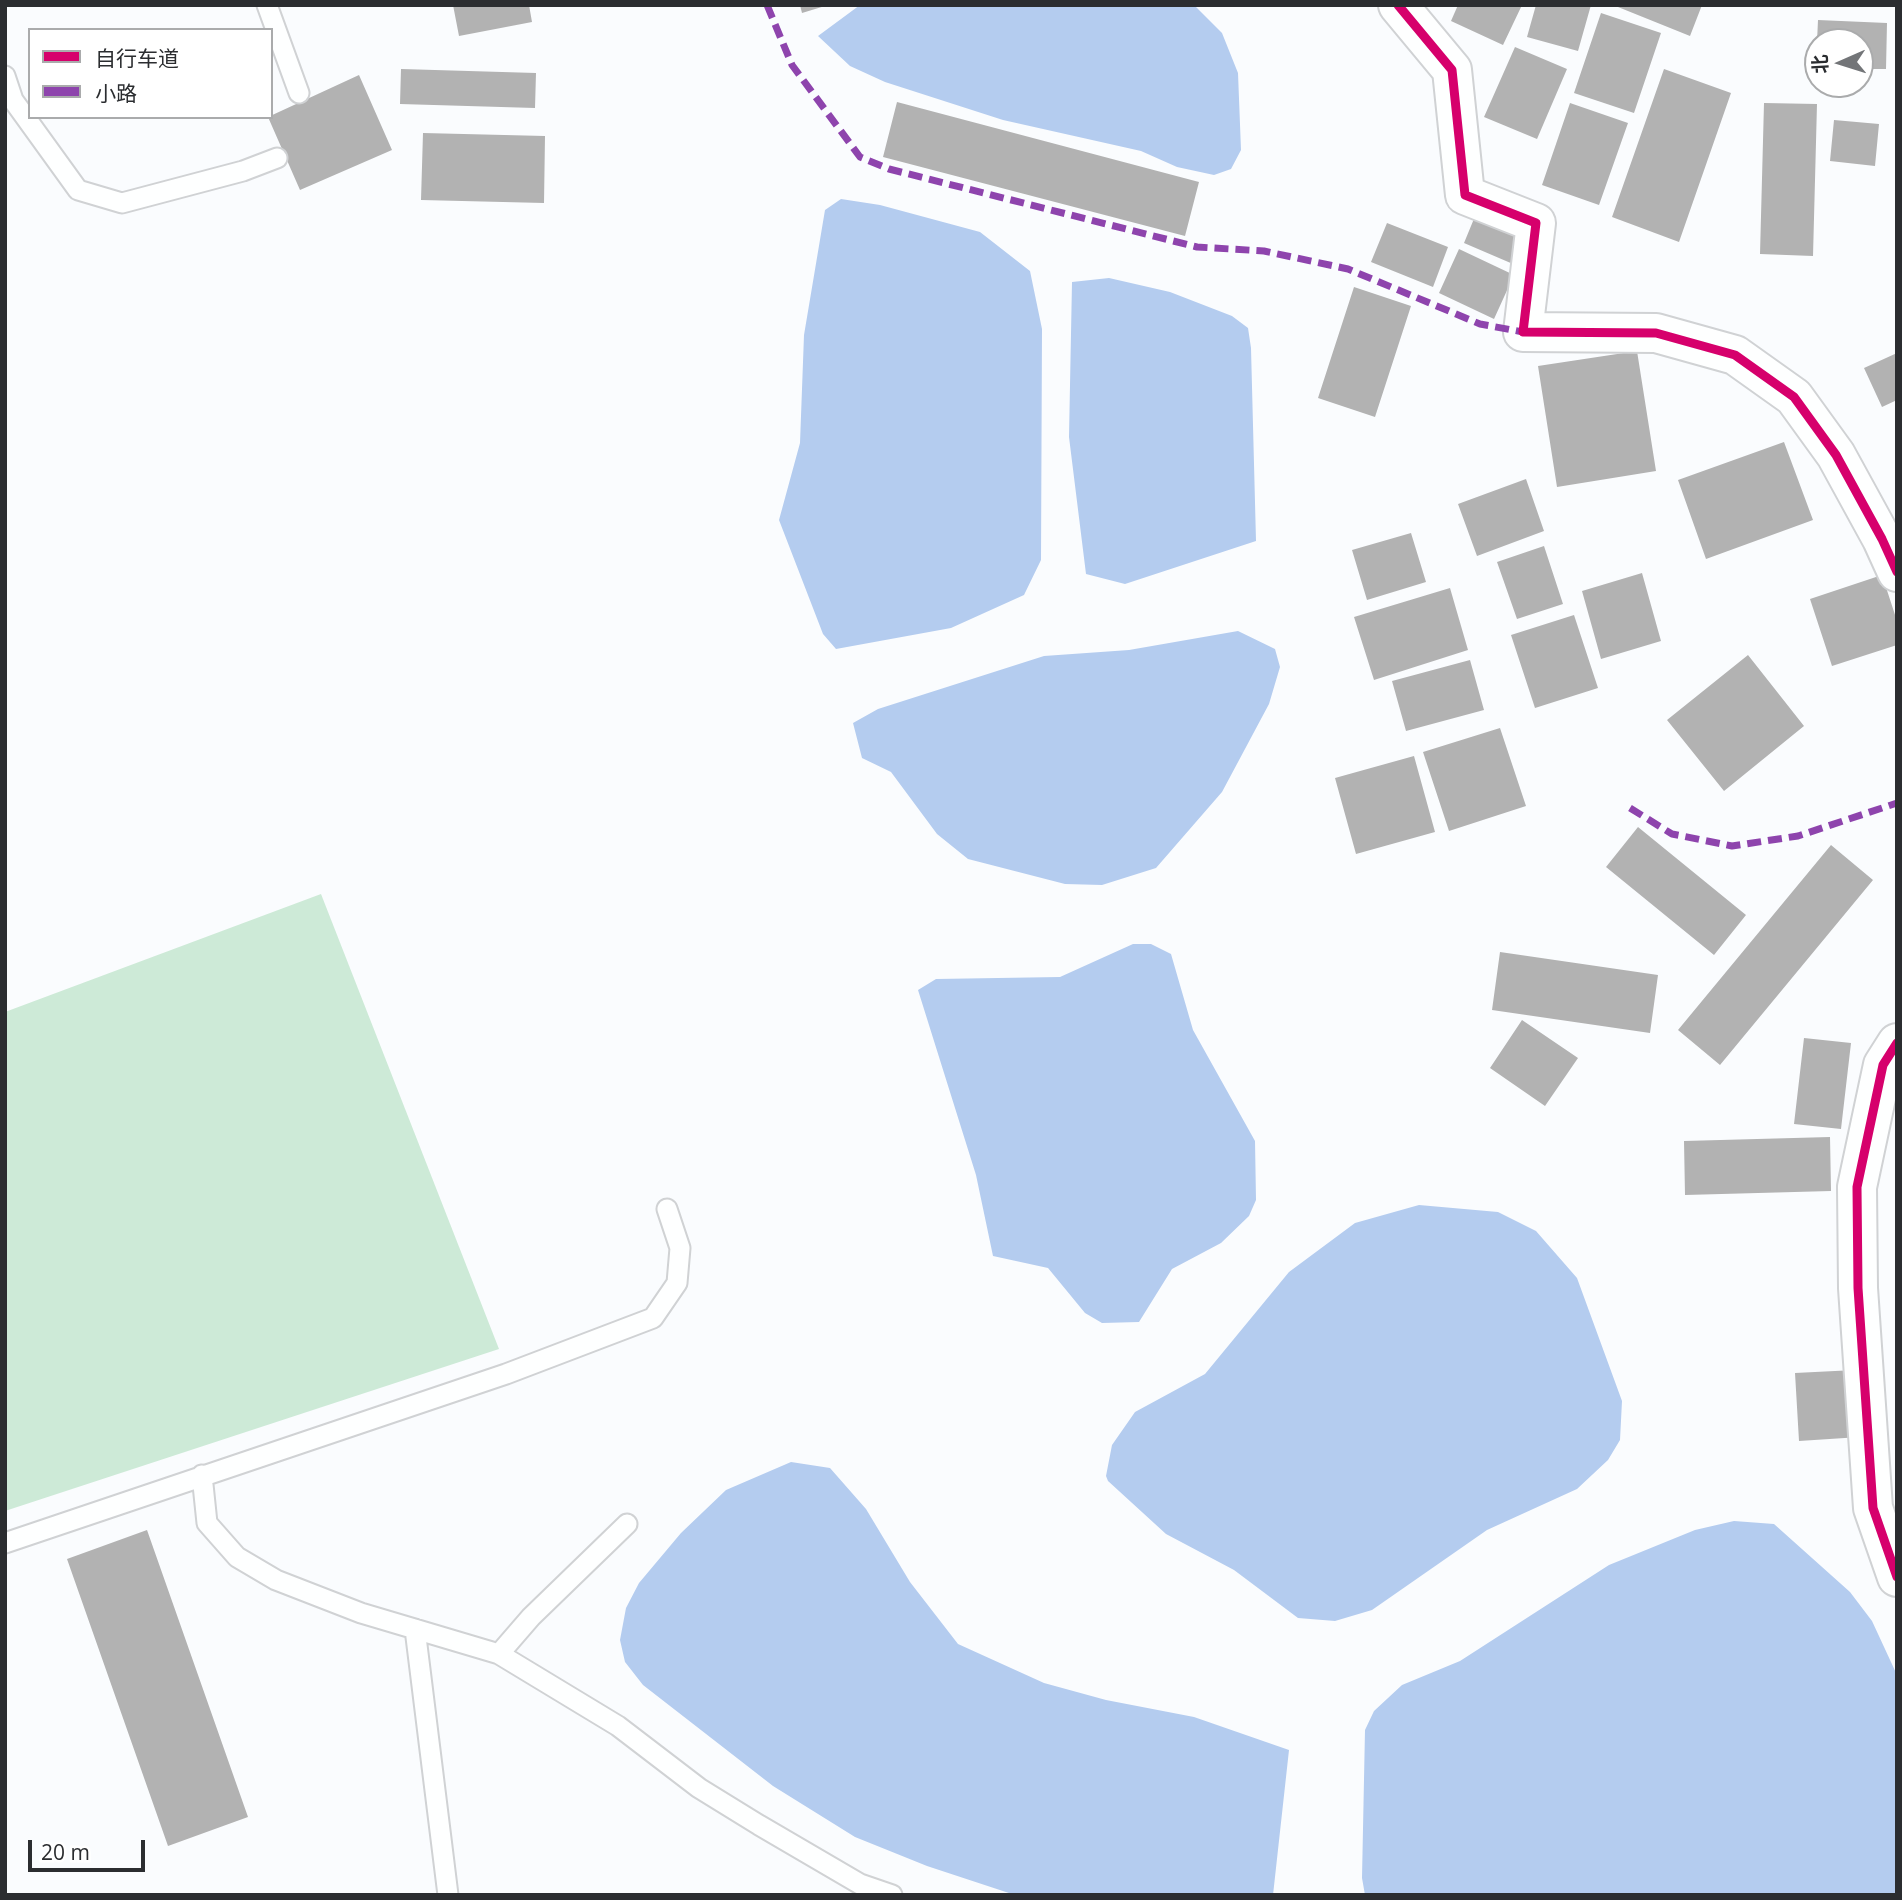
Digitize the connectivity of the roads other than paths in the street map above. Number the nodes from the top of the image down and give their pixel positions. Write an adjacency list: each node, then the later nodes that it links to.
1 (267, 5): 4 (lane)
2 (1398, 5): 6 (street)
3 (5, 76): 5 (lane)
4 (299, 93)
5 (277, 158)
6 (1897, 572)
7 (1897, 1043): 12 (street)
8 (667, 1209): 9 (lane)
9 (202, 1475): 11 (lane); 13 (lane)
10 (627, 1524): 14 (lane)
11 (5, 1543)
12 (1897, 1577)
13 (415, 1629): 14 (lane); 16 (lane)
14 (499, 1654): 15 (lane)
15 (858, 1889): 17 (lane)
16 (448, 1895)
17 (892, 1895)

